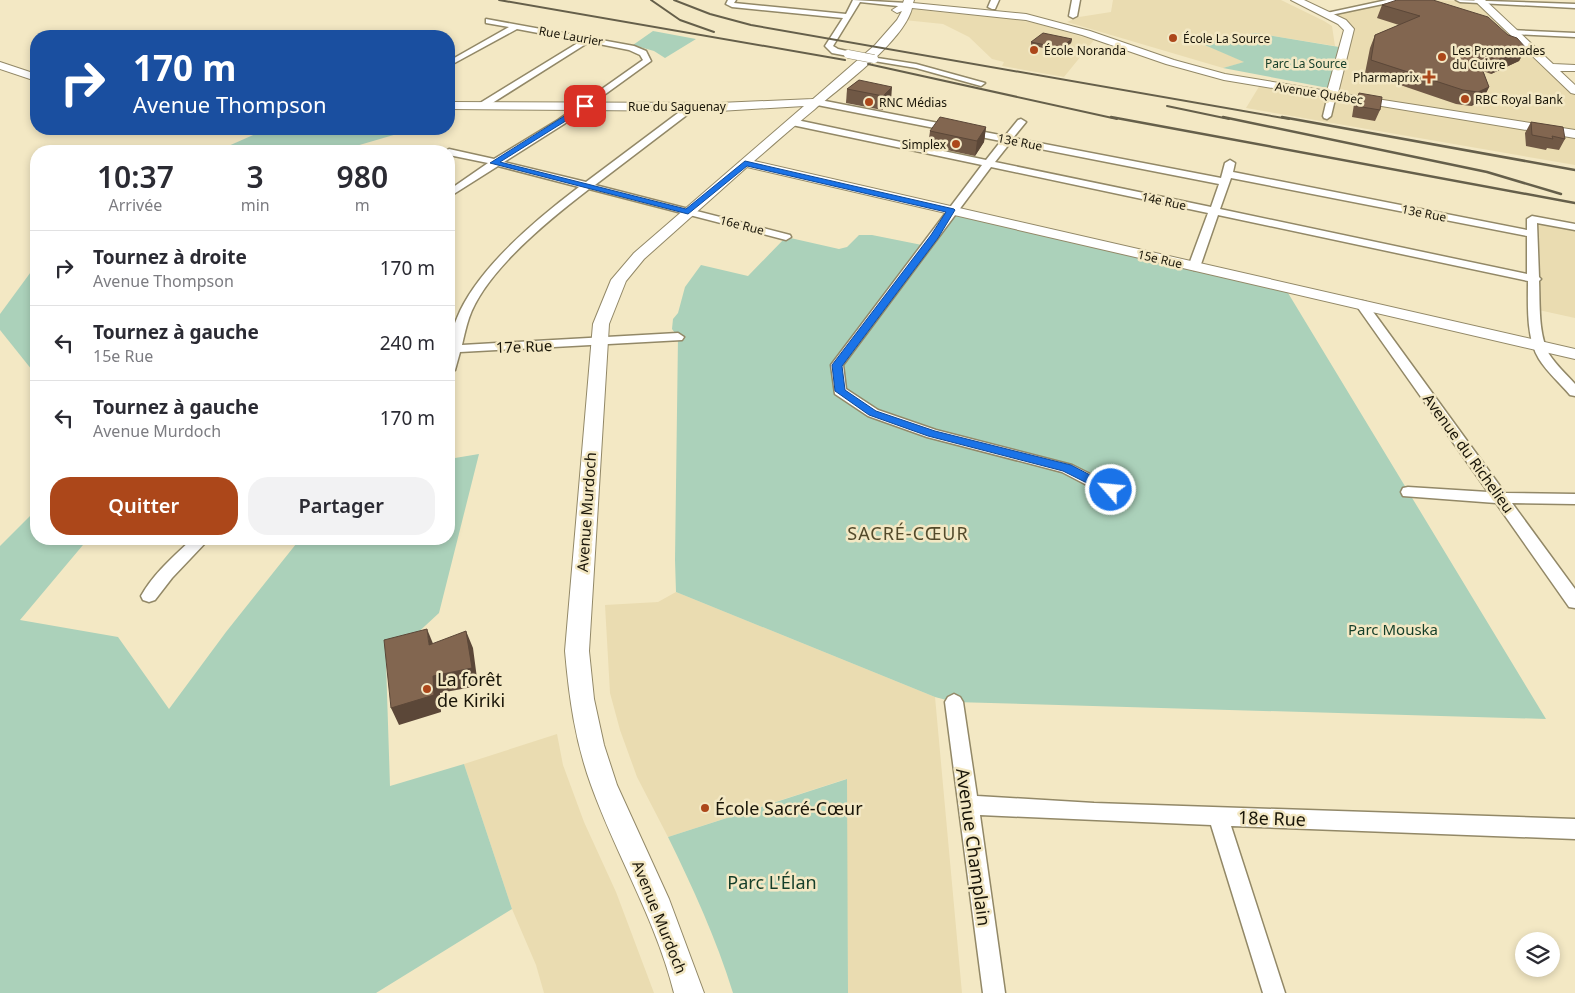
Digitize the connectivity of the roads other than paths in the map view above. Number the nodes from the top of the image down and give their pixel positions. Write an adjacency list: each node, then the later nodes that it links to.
1 (732, 0): 11 (street)
2 (857, 0): 8 (street); 11 (street)
3 (1076, 0): 12 (street)
4 (1296, 0): 10 (street)
5 (1398, 0): 10 (street)
6 (1460, 0): 7 (street)
7 (1480, 0): 9 (street); 15 (street)
8 (908, 2): 23 (street, Avenue Murdoch); 26 (street, Avenue Québec); 27 (street, Avenue Murdoch)
9 (1575, 6)
10 (1326, 14): 26 (street)
11 (848, 16): 24 (street, bridge)
12 (1073, 16)
13 (489, 21): 14 (street, Rue Laurier)
14 (516, 26): 17 (street, Rue Laurier); 18 (street)
15 (1513, 32): 16 (street); 20 (street)
16 (1575, 35)
17 (588, 40): 29 (street); 30 (street, Rue Laurier)
18 (455, 61)
19 (0, 65): 22 (street)
20 (1549, 67): 21 (street); 25 (street)
21 (1575, 68)
22 (30, 76)
23 (832, 76): 27 (street, Avenue Murdoch); 32 (street)
24 (981, 83)
25 (1575, 91)
26 (1332, 93): 33 (street); 36 (street, Avenue Québec)
27 (816, 102): 32 (street, Rue du Saguenay); 35 (street, Avenue Murdoch); 37 (street, 13e Rue)
28 (455, 105): 29 (street, Rue du Saguenay)
29 (483, 105): 30 (street, Rue du Saguenay)
30 (585, 106): 31 (street, Rue du Saguenay); 39 (street)
31 (693, 106): 32 (street, Rue du Saguenay); 43 (street)
32 (738, 106): 35 (street)
33 (1327, 116)
34 (1021, 122): 37 (street)
35 (789, 125): 40 (street, Avenue Murdoch); 41 (street, 14e Rue)
36 (1575, 132)
37 (1007, 140): 41 (street); 42 (street, 13e Rue)
38 (455, 153): 39 (street, 16e Rue)
39 (494, 163): 43 (street, 16e Rue); 44 (street)
40 (745, 163): 45 (street, 15e Rue); 47 (street, Avenue Murdoch)
41 (988, 164): 45 (street); 46 (street, 14e Rue)
42 (1228, 173): 46 (street); 49 (street, 13e Rue)
43 (588, 187): 47 (street, 16e Rue); 55 (street)
44 (455, 190)
45 (951, 210): 51 (street, 15e Rue); 61 (street)
46 (1214, 211): 51 (street); 52 (street, 14e Rue)
47 (688, 212): 50 (street, 16e Rue); 56 (street, Avenue Murdoch)
48 (1575, 227): 49 (street)
49 (1532, 234): 52 (street)
50 (786, 237)
51 (1194, 267): 53 (street, 15e Rue)
52 (1535, 279): 57 (street)
53 (1362, 305): 57 (street, 15e Rue); 63 (street, Avenue du Richelieu)
54 (678, 337): 56 (street, 17e Rue)
55 (455, 338)
56 (599, 341): 58 (street, 17e Rue); 72 (street, Avenue Murdoch)
57 (1538, 346): 59 (street, 15e Rue); 60 (street)
58 (455, 349)
59 (1575, 354)
60 (1575, 392)
61 (1111, 490)
62 (1408, 492): 63 (street)
63 (1500, 498): 64 (street); 67 (street, Avenue du Richelieu)
64 (1575, 499)
65 (195, 545): 66 (street)
66 (149, 596)
67 (1575, 602)
68 (954, 702): 69 (street, Avenue Champlain)
69 (968, 805): 70 (street, 18e Rue); 73 (street, Avenue Champlain)
70 (1218, 816): 71 (street, 18e Rue); 74 (street)
71 (1575, 829)
72 (688, 993)
73 (994, 993)
74 (1274, 993)

